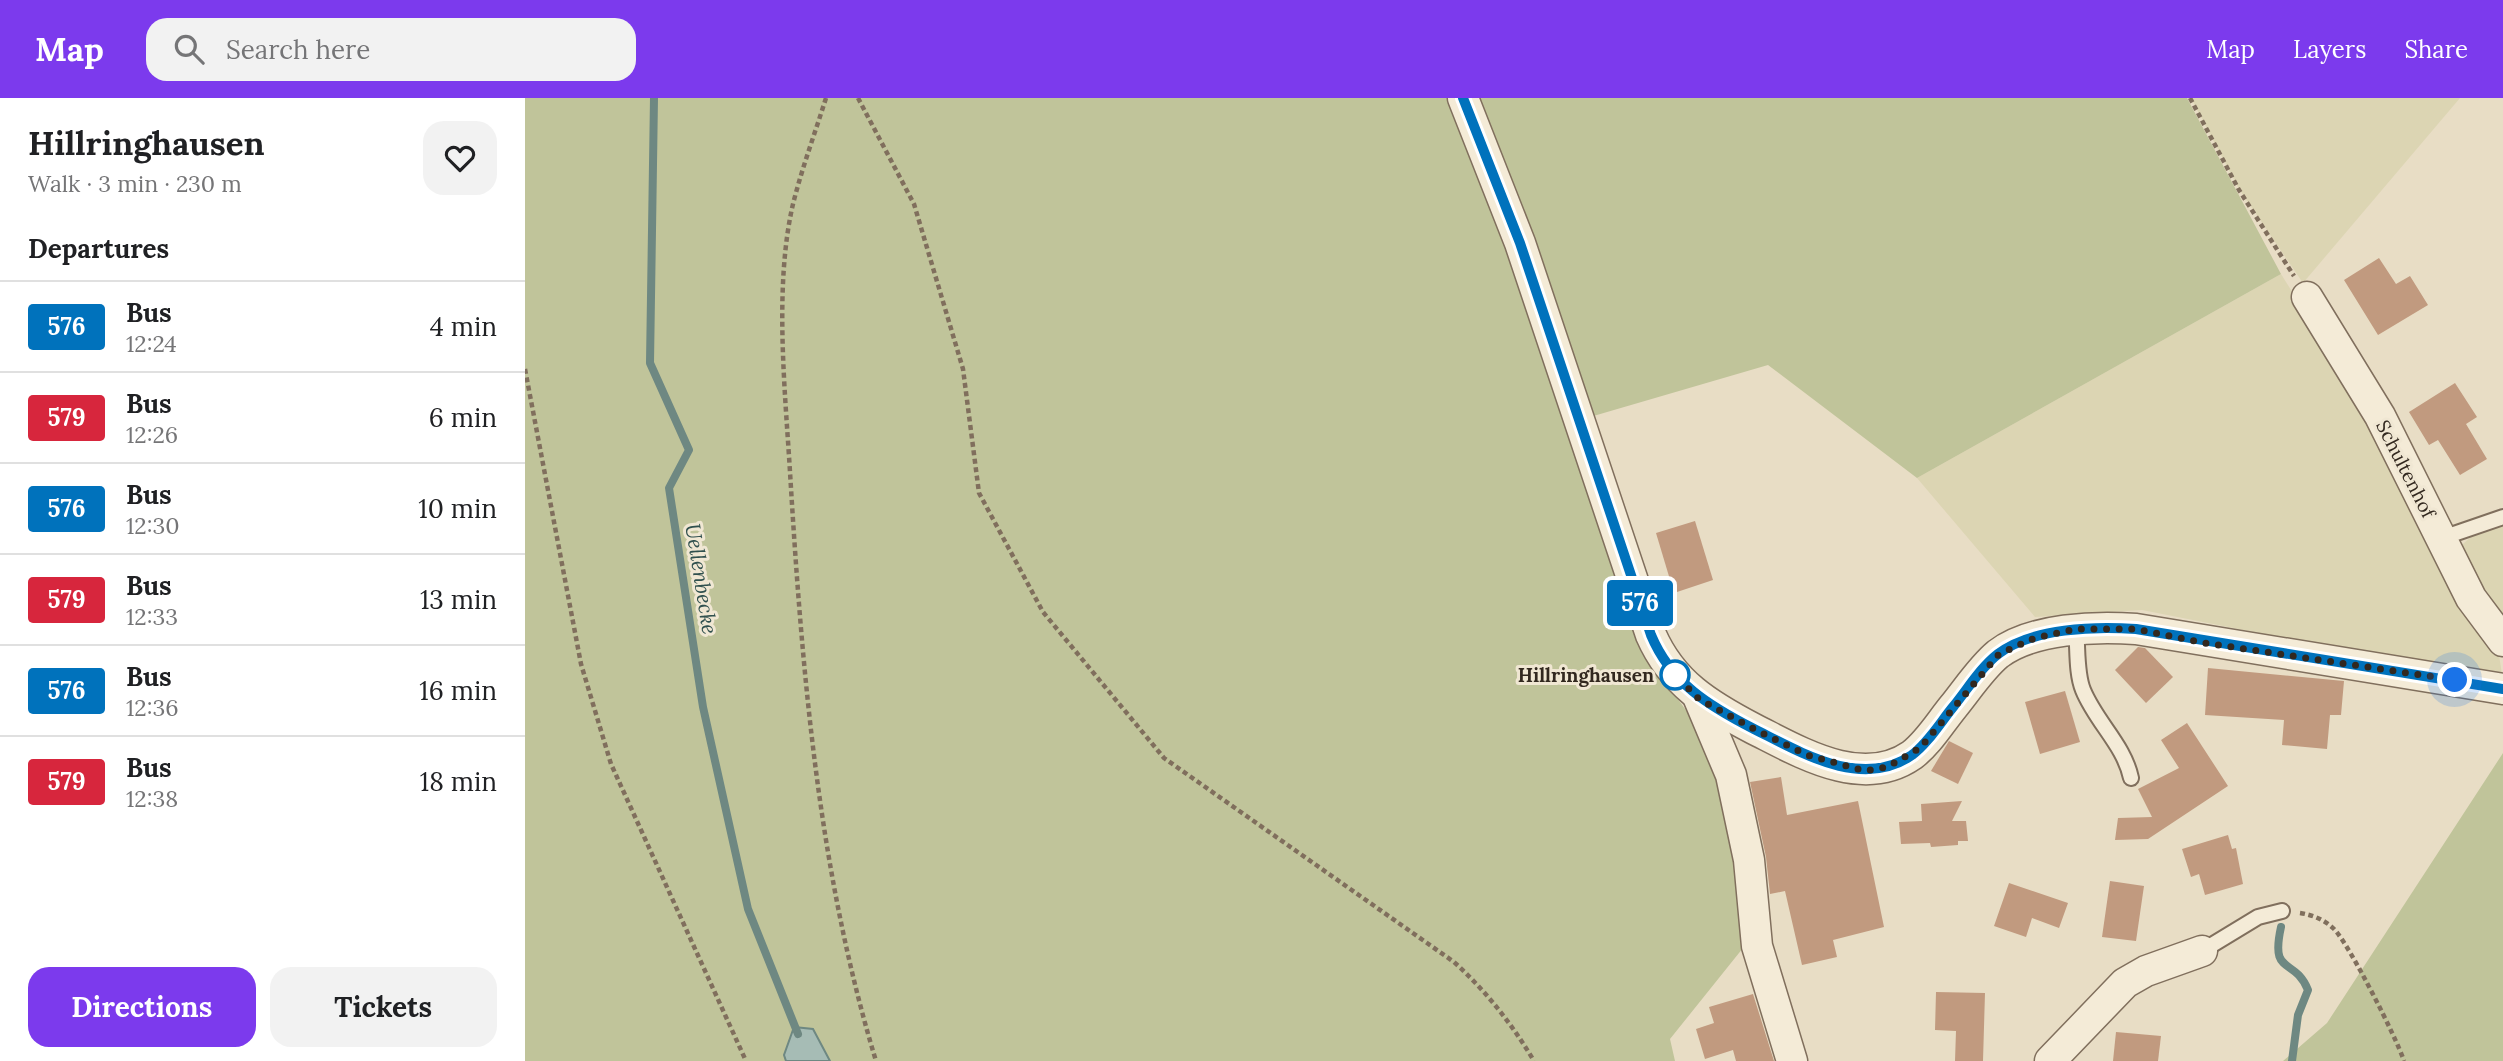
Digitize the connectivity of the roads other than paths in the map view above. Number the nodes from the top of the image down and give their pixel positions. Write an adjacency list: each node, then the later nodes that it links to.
1 (1463, 98): 8 (street)
2 (2307, 297): 4 (street, Schultenhof)
3 (2503, 517): 4 (lane)
4 (2441, 538): 6 (street, Schultenhof)
5 (2076, 629): 7 (street); 8 (street); 9 (lane)
6 (2503, 641)
7 (2503, 689)
8 (1699, 699): 12 (street)
9 (2131, 778)
10 (2282, 911): 11 (lane)
11 (2202, 951): 13 (street)
12 (1792, 1061)
13 (2050, 1061)

